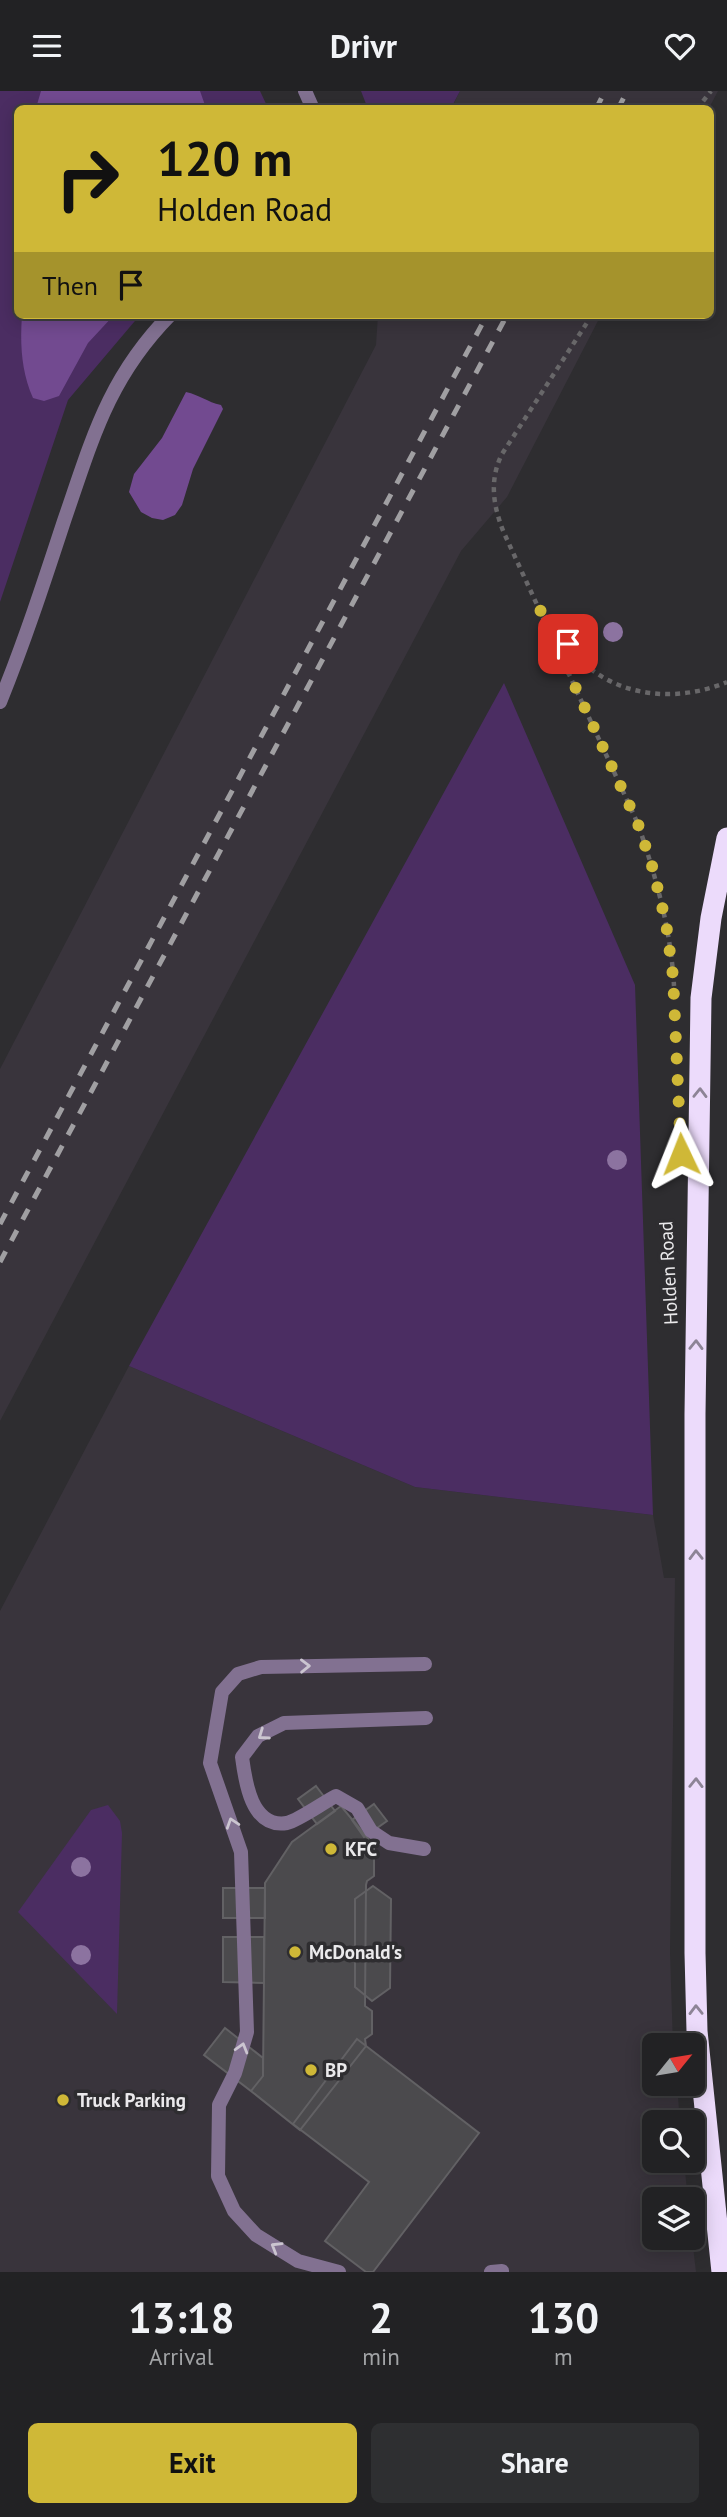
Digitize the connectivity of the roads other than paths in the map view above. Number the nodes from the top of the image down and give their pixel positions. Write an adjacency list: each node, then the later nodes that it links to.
1 (167, 319): 2 (lane)
2 (0, 702)
3 (727, 838): 8 (highway, one-way to 3)
4 (425, 1664): 7 (lane, one-way to 4)
5 (426, 1719): 6 (lane, one-way to 6)
6 (424, 1849)
7 (339, 2272)
8 (722, 2272)

